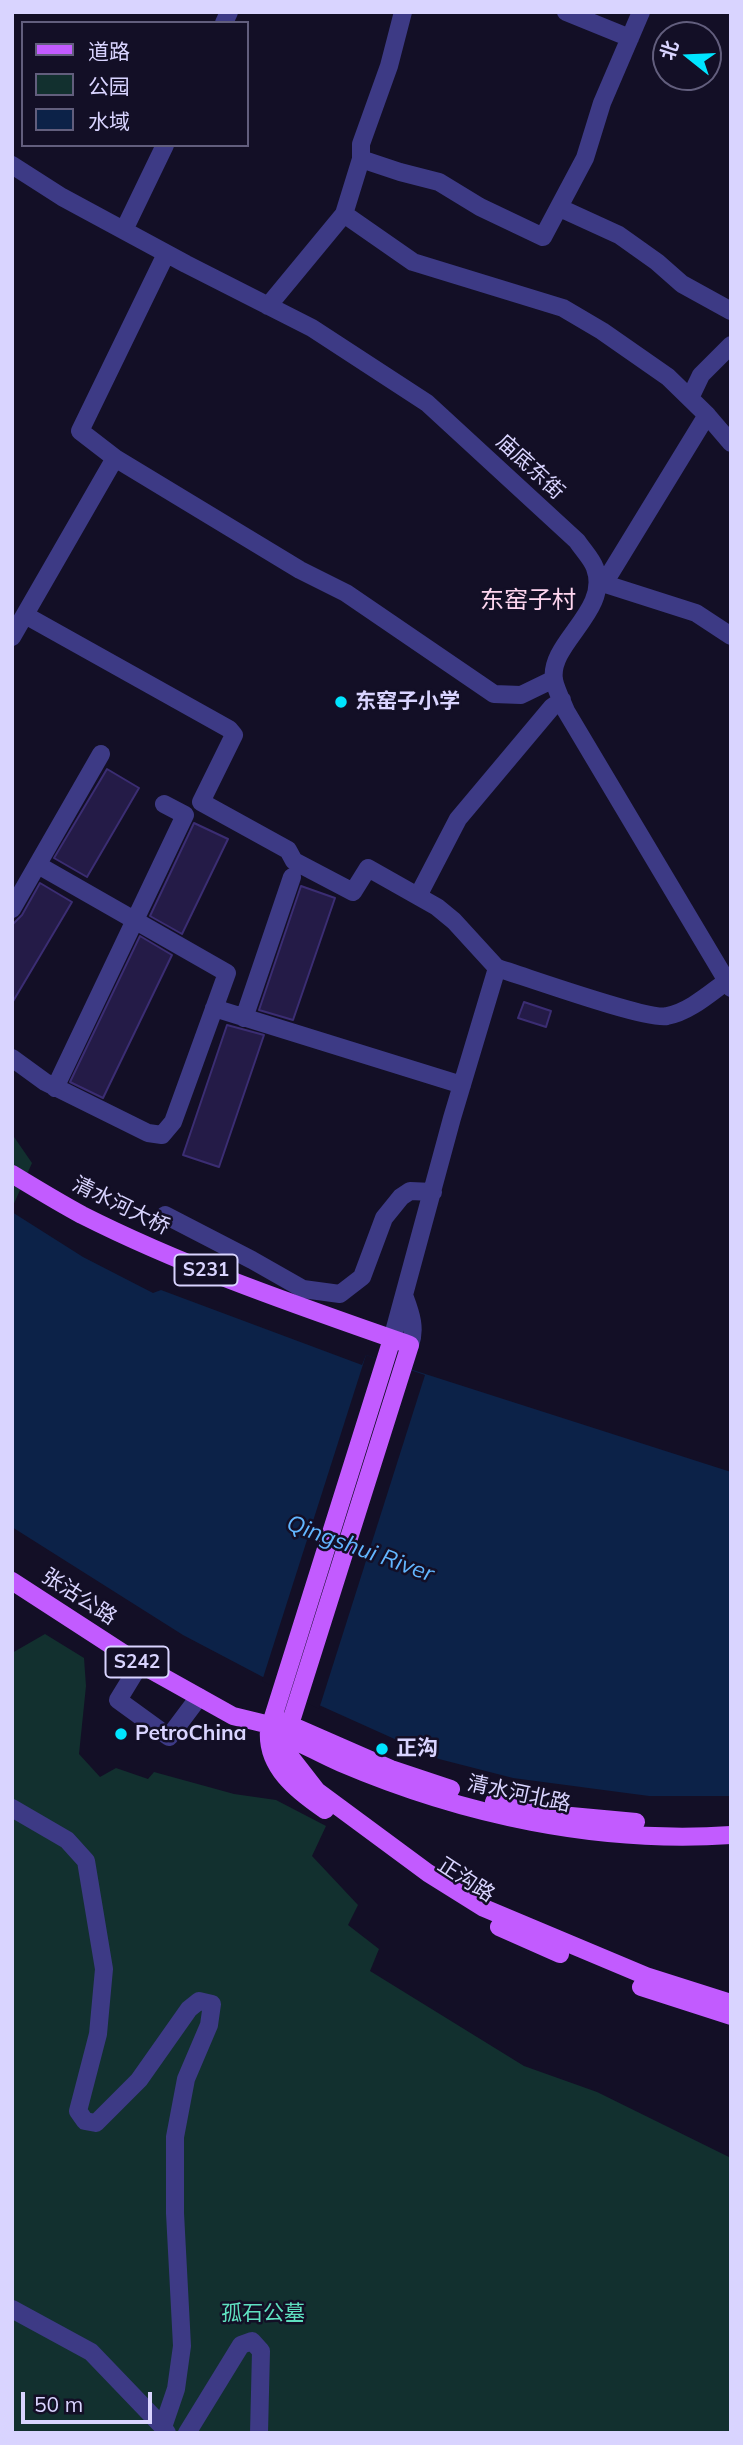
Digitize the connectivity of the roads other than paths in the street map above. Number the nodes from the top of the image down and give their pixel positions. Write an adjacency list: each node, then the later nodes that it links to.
1 (403, 12): 6 (street)
2 (566, 12): 4 (street)
3 (641, 12): 4 (street)
4 (629, 38): 8 (street)
5 (164, 147): 10 (street)
6 (361, 159): 8 (street); 9 (street)
7 (12, 165): 10 (street, 庙底东街)
8 (560, 208): 13 (street)
9 (344, 214): 12 (street); 15 (street)
10 (124, 230): 11 (street, 庙底东街)
11 (166, 254): 12 (street, 庙底东街); 18 (street)
12 (268, 306): 19 (street, 庙底东街)
13 (731, 311)
14 (731, 345): 15 (street)
15 (690, 398): 16 (street)
16 (708, 415): 17 (street); 19 (street)
17 (731, 443)
18 (115, 458): 20 (street); 23 (street)
19 (599, 582): 21 (street); 23 (street)
20 (25, 615): 22 (street); 29 (street)
21 (731, 636)
22 (12, 637)
23 (554, 679): 24 (street)
24 (562, 700): 29 (street); 33 (street)
25 (101, 754): 27 (street)
26 (164, 804): 31 (street)
27 (38, 865): 30 (street); 31 (street)
28 (292, 877): 35 (street)
29 (418, 896): 32 (street)
30 (12, 909)
31 (136, 920): 34 (street); 38 (street)
32 (497, 968): 33 (street); 37 (street)
33 (729, 984)
34 (214, 1008): 35 (street); 38 (street)
35 (244, 1018): 37 (street)
36 (12, 1058): 38 (street)
37 (462, 1085): 40 (street)
38 (55, 1087)
39 (12, 1174): 43 (main road, 清水河大桥 / S231)
40 (433, 1192): 41 (street); 42 (street)
41 (164, 1215)
42 (405, 1298): 43 (street); 44 (street)
43 (392, 1339): 44 (main road, S231); 47 (main road)
44 (410, 1345): 47 (main road)
45 (12, 1581): 46 (main road, 张沽公路 / S242)
46 (140, 1664): 48 (main road, 张沽公路 / S242); 48 (street)
47 (291, 1693): 49 (main road, 正沟路)
48 (199, 1697): 49 (main road, 张沽公路 / S242)
49 (277, 1727): 51 (main road, 清水河北路); 52 (main road, 清水河北路); 53 (main road, 正沟路); 54 (main road, 正沟路)
50 (12, 1808): 56 (street)
51 (731, 1824)
52 (731, 1835)
53 (731, 2003)
54 (731, 2016)
55 (12, 2309): 56 (street)
56 (165, 2430)
57 (187, 2433): 58 (street)
58 (259, 2433)

